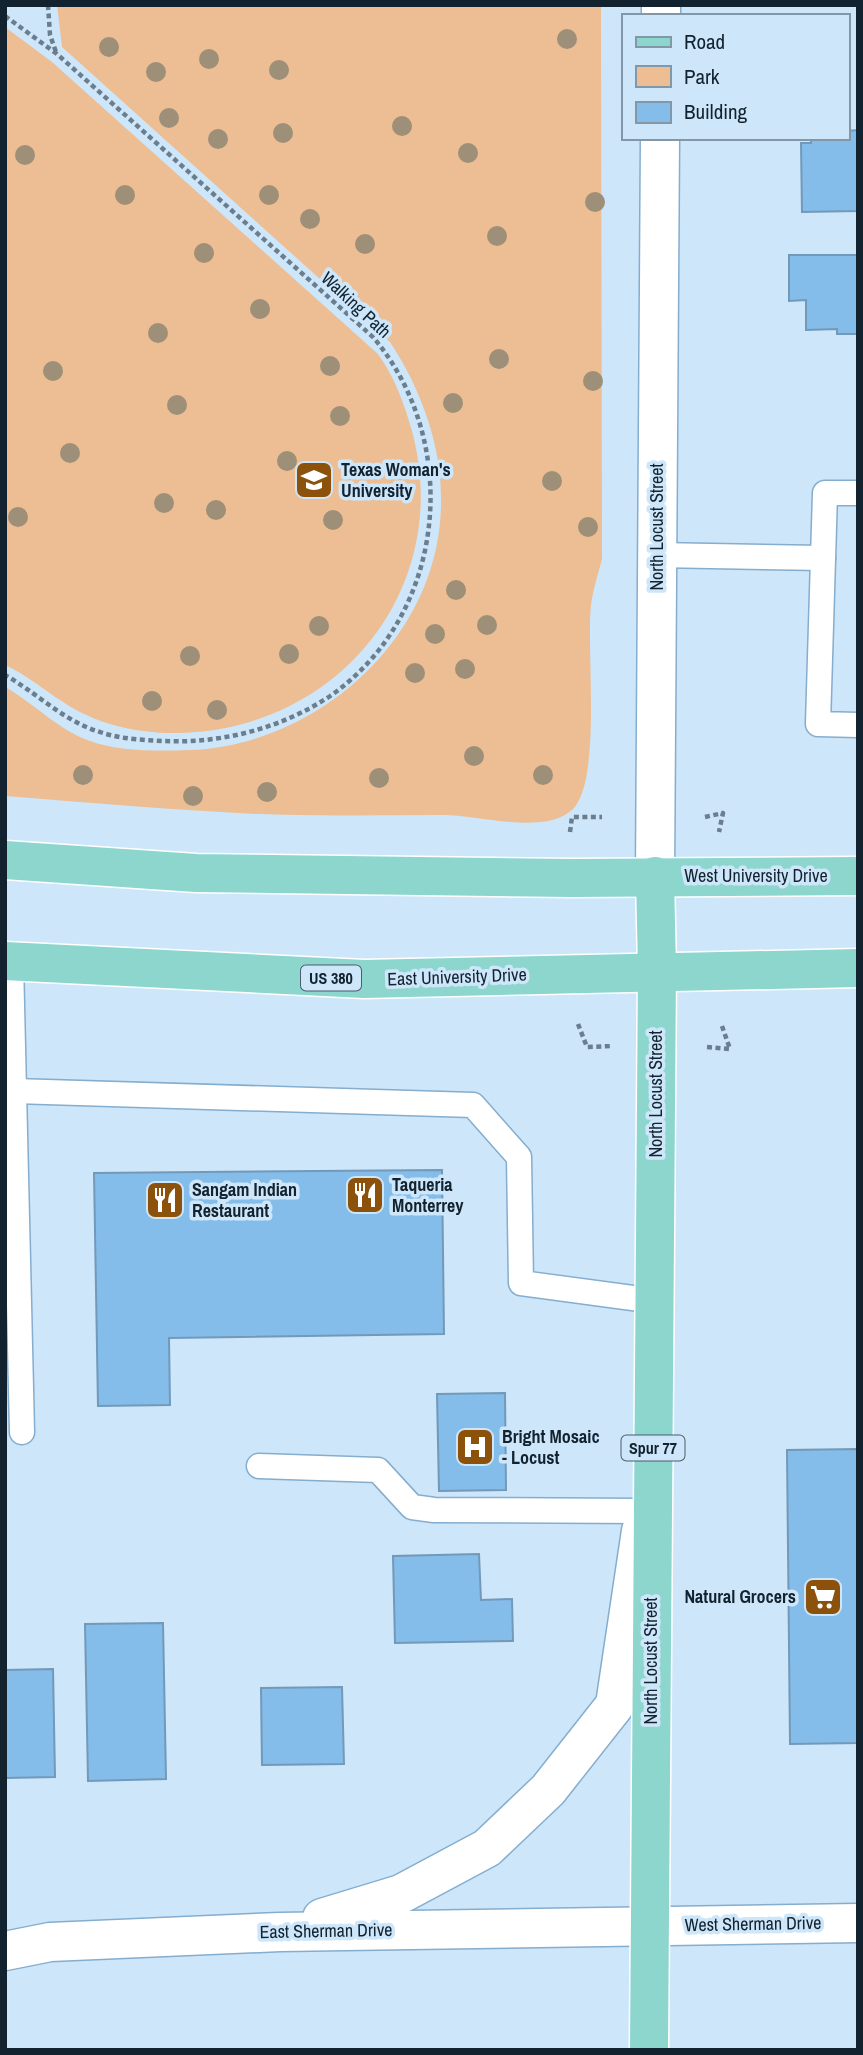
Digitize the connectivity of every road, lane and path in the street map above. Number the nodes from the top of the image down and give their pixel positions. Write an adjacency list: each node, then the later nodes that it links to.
1 (48, 5): 3 (path)
2 (5, 16): 3 (path, Walking Path)
3 (57, 54): 8 (path, Walking Path)
4 (660, 140): 6 (main road, North Locust Street)
5 (858, 494): 7 (lane)
6 (657, 555): 7 (lane); 15 (main road, North Locust Street)
7 (823, 558): 9 (lane)
8 (5, 675)
9 (858, 725)
10 (602, 817): 12 (path)
11 (705, 817): 13 (path)
12 (570, 832)
13 (719, 832)
14 (5, 860): 15 (main road)
15 (655, 876): 16 (main road, West University Drive); 19 (main road, North Locust Street / Spur 77)
16 (858, 876)
17 (8, 961): 19 (main road, East University Drive / US 380); 24 (lane)
18 (858, 968): 19 (main road, US 380)
19 (657, 970): 25 (main road, North Locust Street / Spur 77)
20 (578, 1024): 22 (path)
21 (722, 1026): 23 (path)
22 (613, 1046)
23 (707, 1047)
24 (14, 1091): 25 (lane); 26 (lane)
25 (654, 1301): 27 (main road, North Locust Street / Spur 77)
26 (22, 1432)
27 (653, 1453): 29 (main road); 31 (main road, North Locust Street / Spur 77)
28 (259, 1466): 29 (lane)
29 (644, 1511): 32 (main road)
30 (858, 1923): 31 (main road, West Sherman Drive)
31 (649, 1925): 32 (main road, East Sherman Drive); 34 (main road, North Locust Street / Spur 77)
32 (279, 1931): 33 (main road, East Sherman Drive)
33 (5, 1951)
34 (649, 2050)

